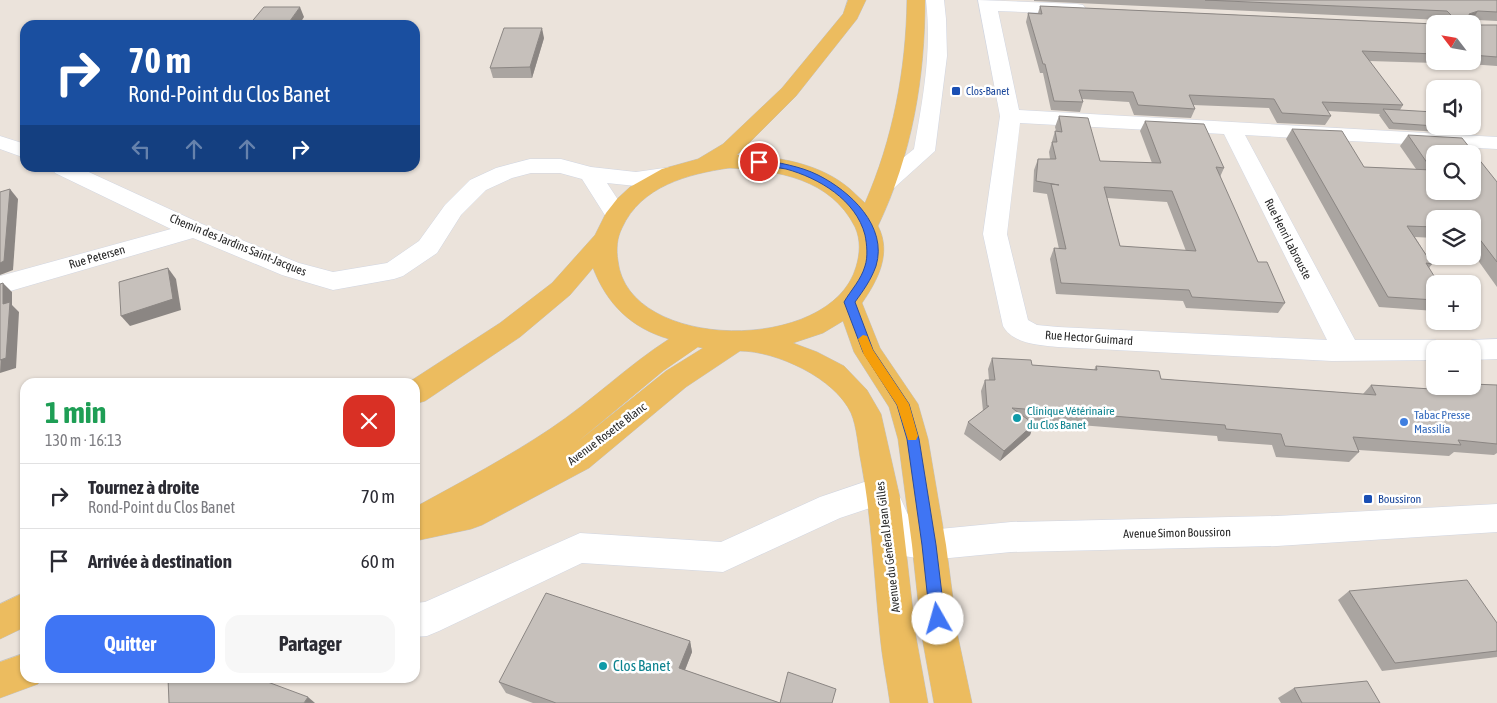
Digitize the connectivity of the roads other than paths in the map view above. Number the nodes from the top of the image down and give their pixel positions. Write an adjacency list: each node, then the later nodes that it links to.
1 (843, 0): 7 (main road)
2 (856, 0): 7 (main road)
3 (916, 0): 18 (main road)
4 (935, 0): 18 (street)
5 (987, 3): 6 (street); 8 (street, Rue Hector Guimard)
6 (1097, 10)
7 (841, 26): 14 (main road)
8 (1010, 116): 9 (street); 28 (street, Rue Hector Guimard)
9 (1231, 128): 11 (street); 28 (street, Rue Henri Labrouste)
10 (0, 142): 12 (street)
11 (1490, 143): 13 (street)
12 (20, 149)
13 (1497, 159)
14 (700, 165): 17 (main road); 20 (main road)
15 (71, 172): 21 (street, Chemin des Jardins Saint-Jacques)
16 (590, 174): 17 (street, Chemin des Jardins Saint-Jacques); 19 (street); 21 (street, Chemin des Jardins Saint-Jacques)
17 (671, 174): 19 (main road)
18 (886, 183): 20 (main road)
19 (616, 215): 22 (main road)
20 (867, 225): 24 (main road)
21 (194, 230): 23 (street, Rue Petersen)
22 (605, 239): 25 (main road); 31 (main road)
23 (0, 285)
24 (849, 302): 26 (main road); 36 (main road)
25 (693, 337): 26 (main road); 34 (main road, Avenue Rosette Blanc)
26 (742, 342): 32 (main road, Avenue du Général Jean Gilles); 35 (main road, Avenue Rosette Blanc)
27 (1497, 349): 30 (street)
28 (1346, 350): 29 (street, Rue Hector Guimard)
29 (1426, 350)
30 (1481, 350)
31 (420, 390)
32 (883, 494): 36 (street, Avenue Simon Boussiron); 38 (street); 42 (main road, Avenue du Général Jean Gilles)
33 (1497, 518): 36 (street, Avenue Simon Boussiron)
34 (420, 521)
35 (420, 523)
36 (929, 545): 43 (main road)
37 (20, 612): 39 (main road)
38 (420, 620)
39 (0, 622)
40 (20, 673): 41 (main road)
41 (0, 680)
42 (909, 703)
43 (952, 703)

